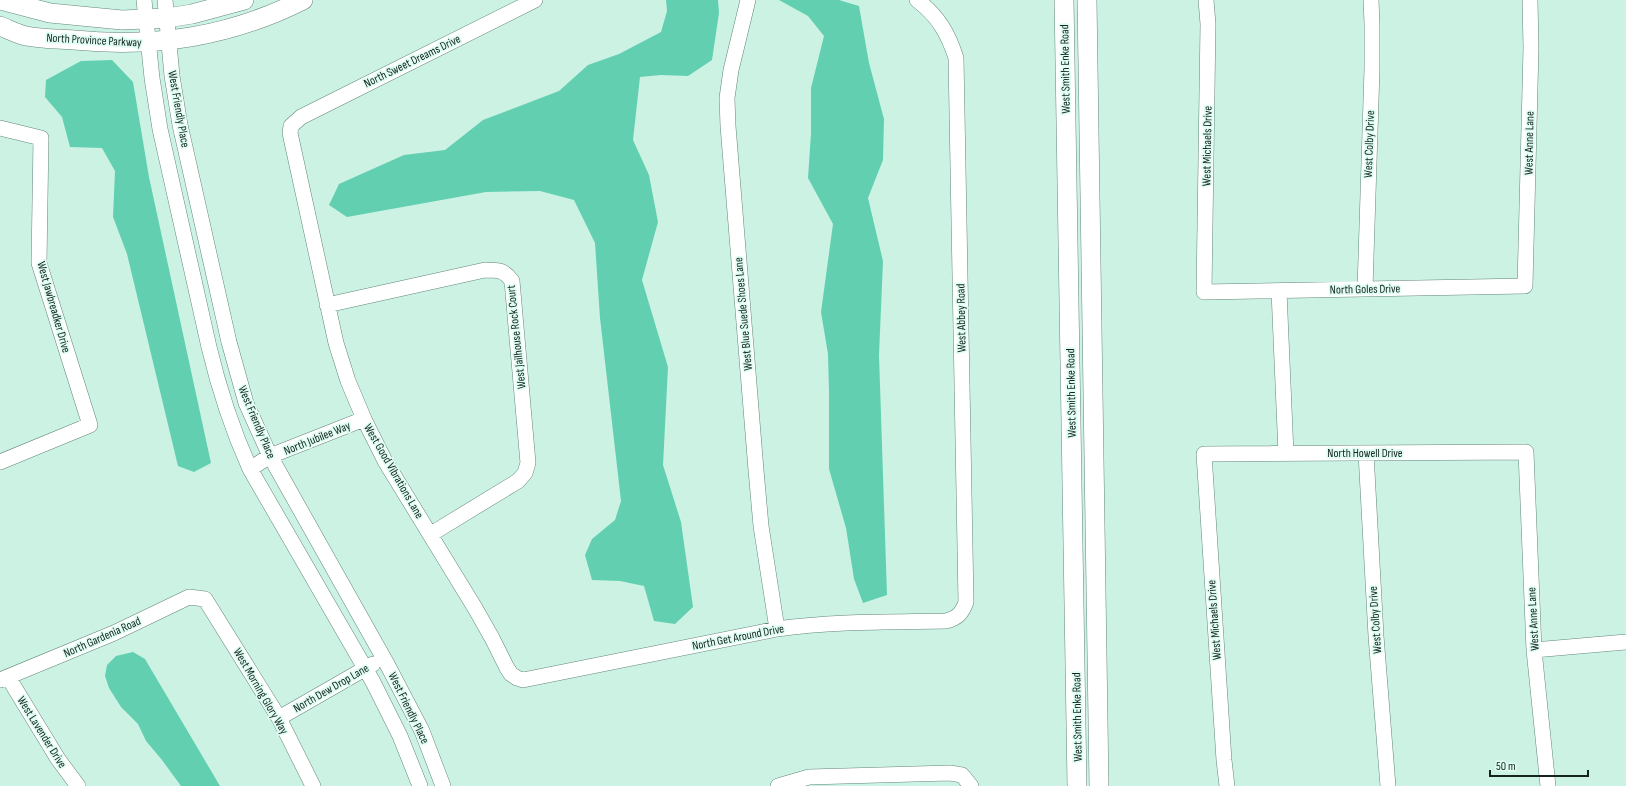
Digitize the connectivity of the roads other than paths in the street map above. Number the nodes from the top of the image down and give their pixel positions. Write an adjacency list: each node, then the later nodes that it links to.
1 (0, 0): 14 (street, North Province Parkway)
2 (144, 0): 14 (street, West Friendly Place)
3 (244, 0): 13 (street, North Province Parkway)
4 (302, 0): 16 (street, North Province Parkway)
5 (535, 0): 18 (street, North Sweet Dreams Drive)
6 (748, 0): 36 (street, West Blue Suede Shoes Lane)
7 (917, 0): 35 (street, West Abbey Road)
8 (1064, 0): 50 (street, West Smith Enke Road)
9 (1087, 0): 51 (street, West Smith Enke Road)
10 (1206, 0): 23 (street, West Michaels Drive)
11 (1371, 0): 21 (street, West Colby Drive)
12 (1530, 0): 20 (street, West Anne Lane)
13 (166, 9): 14 (street, North Province Parkway); 16 (street, West Friendly Place)
14 (146, 19): 17 (street, West Friendly Place)
15 (0, 26): 17 (street, North Province Parkway)
16 (169, 40): 17 (street, North Province Parkway); 30 (street, West Friendly Place)
17 (149, 42): 32 (street, West Friendly Place)
18 (291, 126): 24 (street, West Good Vibrations Lane)
19 (0, 128): 31 (street, West Jawbreadker Drive)
20 (1525, 286): 21 (street, North Goles Drive)
21 (1365, 289): 22 (street, North Goles Drive)
22 (1279, 291): 23 (street, North Goles Drive); 29 (street)
23 (1204, 292)
24 (327, 305): 25 (street, West Good Vibrations Lane); 33 (street, West Jailhouse Rock Court)
25 (364, 419): 30 (street, North Jubilee Way); 33 (street, West Good Vibrations Lane)
26 (1526, 452): 27 (street, North Howell Drive); 38 (street, West Anne Lane)
27 (1366, 453): 29 (street, North Howell Drive); 53 (street, West Colby Drive)
28 (1204, 454): 29 (street, North Howell Drive); 52 (street, West Michaels Drive)
29 (1286, 454)
30 (270, 456): 32 (street, North Jubilee Way); 39 (street, West Friendly Place)
31 (0, 462)
32 (250, 469): 40 (street, West Friendly Place)
33 (431, 534): 41 (street, West Good Vibrations Lane)
34 (205, 599): 42 (street, North Gardenia Road); 43 (street, West Morning Glory Way)
35 (960, 615): 36 (street, North Get Around Drive)
36 (777, 629): 41 (street, North Get Around Drive)
37 (1626, 642): 38 (street)
38 (1534, 650): 54 (street, West Anne Lane)
39 (384, 658): 40 (street, North Dew Drop Lane); 48 (street, West Friendly Place)
40 (365, 668): 43 (street, North Dew Drop Lane); 47 (street, West Friendly Place)
41 (517, 678)
42 (4, 679): 45 (street, West Lavender Drive)
43 (279, 718): 46 (street, West Morning Glory Way)
44 (970, 785): 49 (street)
45 (78, 786)
46 (313, 786)
47 (420, 786)
48 (443, 786)
49 (778, 786)
50 (1077, 786)
51 (1099, 786)
52 (1227, 786)
53 (1388, 786)
54 (1548, 786)

